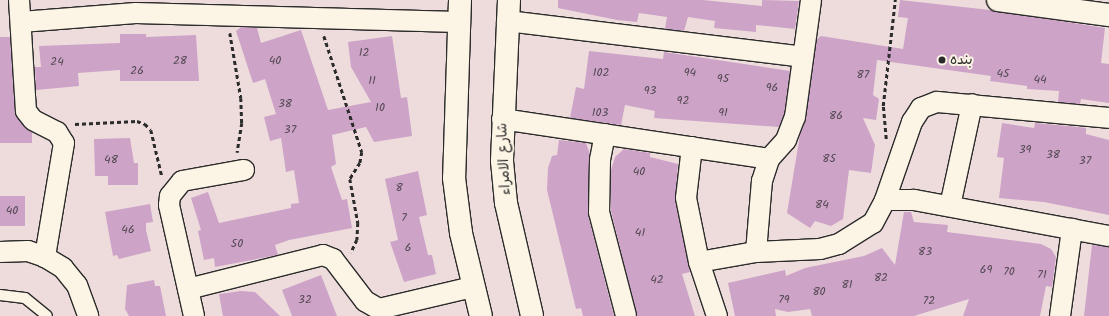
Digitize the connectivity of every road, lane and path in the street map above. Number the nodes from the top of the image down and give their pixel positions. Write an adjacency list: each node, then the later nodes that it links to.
1 (19, 0): 10 (street)
2 (460, 0): 11 (street)
3 (811, 0): 12 (street)
4 (895, 0): 20 (path)
5 (998, 0): 7 (street)
6 (508, 10): 12 (street); 15 (street, شارع الامراء)
7 (1109, 15)
8 (227, 16): 9 (street); 10 (street); 21 (path)
9 (319, 20): 11 (street); 31 (path)
10 (20, 22): 16 (street)
11 (458, 22): 32 (street)
12 (803, 57): 19 (street)
13 (972, 104): 14 (street); 20 (street); 24 (street)
14 (1109, 118)
15 (502, 119): 17 (street); 39 (street, شارع الامراء)
16 (44, 126): 23 (path); 29 (street)
17 (605, 134): 18 (street); 40 (street)
18 (692, 147): 19 (street); 30 (street)
19 (769, 159): 28 (street)
20 (896, 166): 22 (street)
21 (237, 171): 23 (street)
22 (885, 200): 24 (street); 28 (street)
23 (169, 205): 33 (street)
24 (950, 206): 25 (street)
25 (1072, 229): 26 (street); 42 (street)
26 (1109, 236)
27 (0, 252): 29 (street)
28 (756, 252): 30 (street)
29 (45, 257): 36 (street)
30 (699, 262): 41 (street)
31 (339, 267): 32 (street); 33 (street)
32 (473, 287): 38 (street)
33 (188, 289): 37 (street)
34 (0, 295): 35 (lane)
35 (47, 316)
36 (88, 316)
37 (194, 316)
38 (481, 316)
39 (532, 316)
40 (626, 316)
41 (717, 316)
42 (1060, 316)

